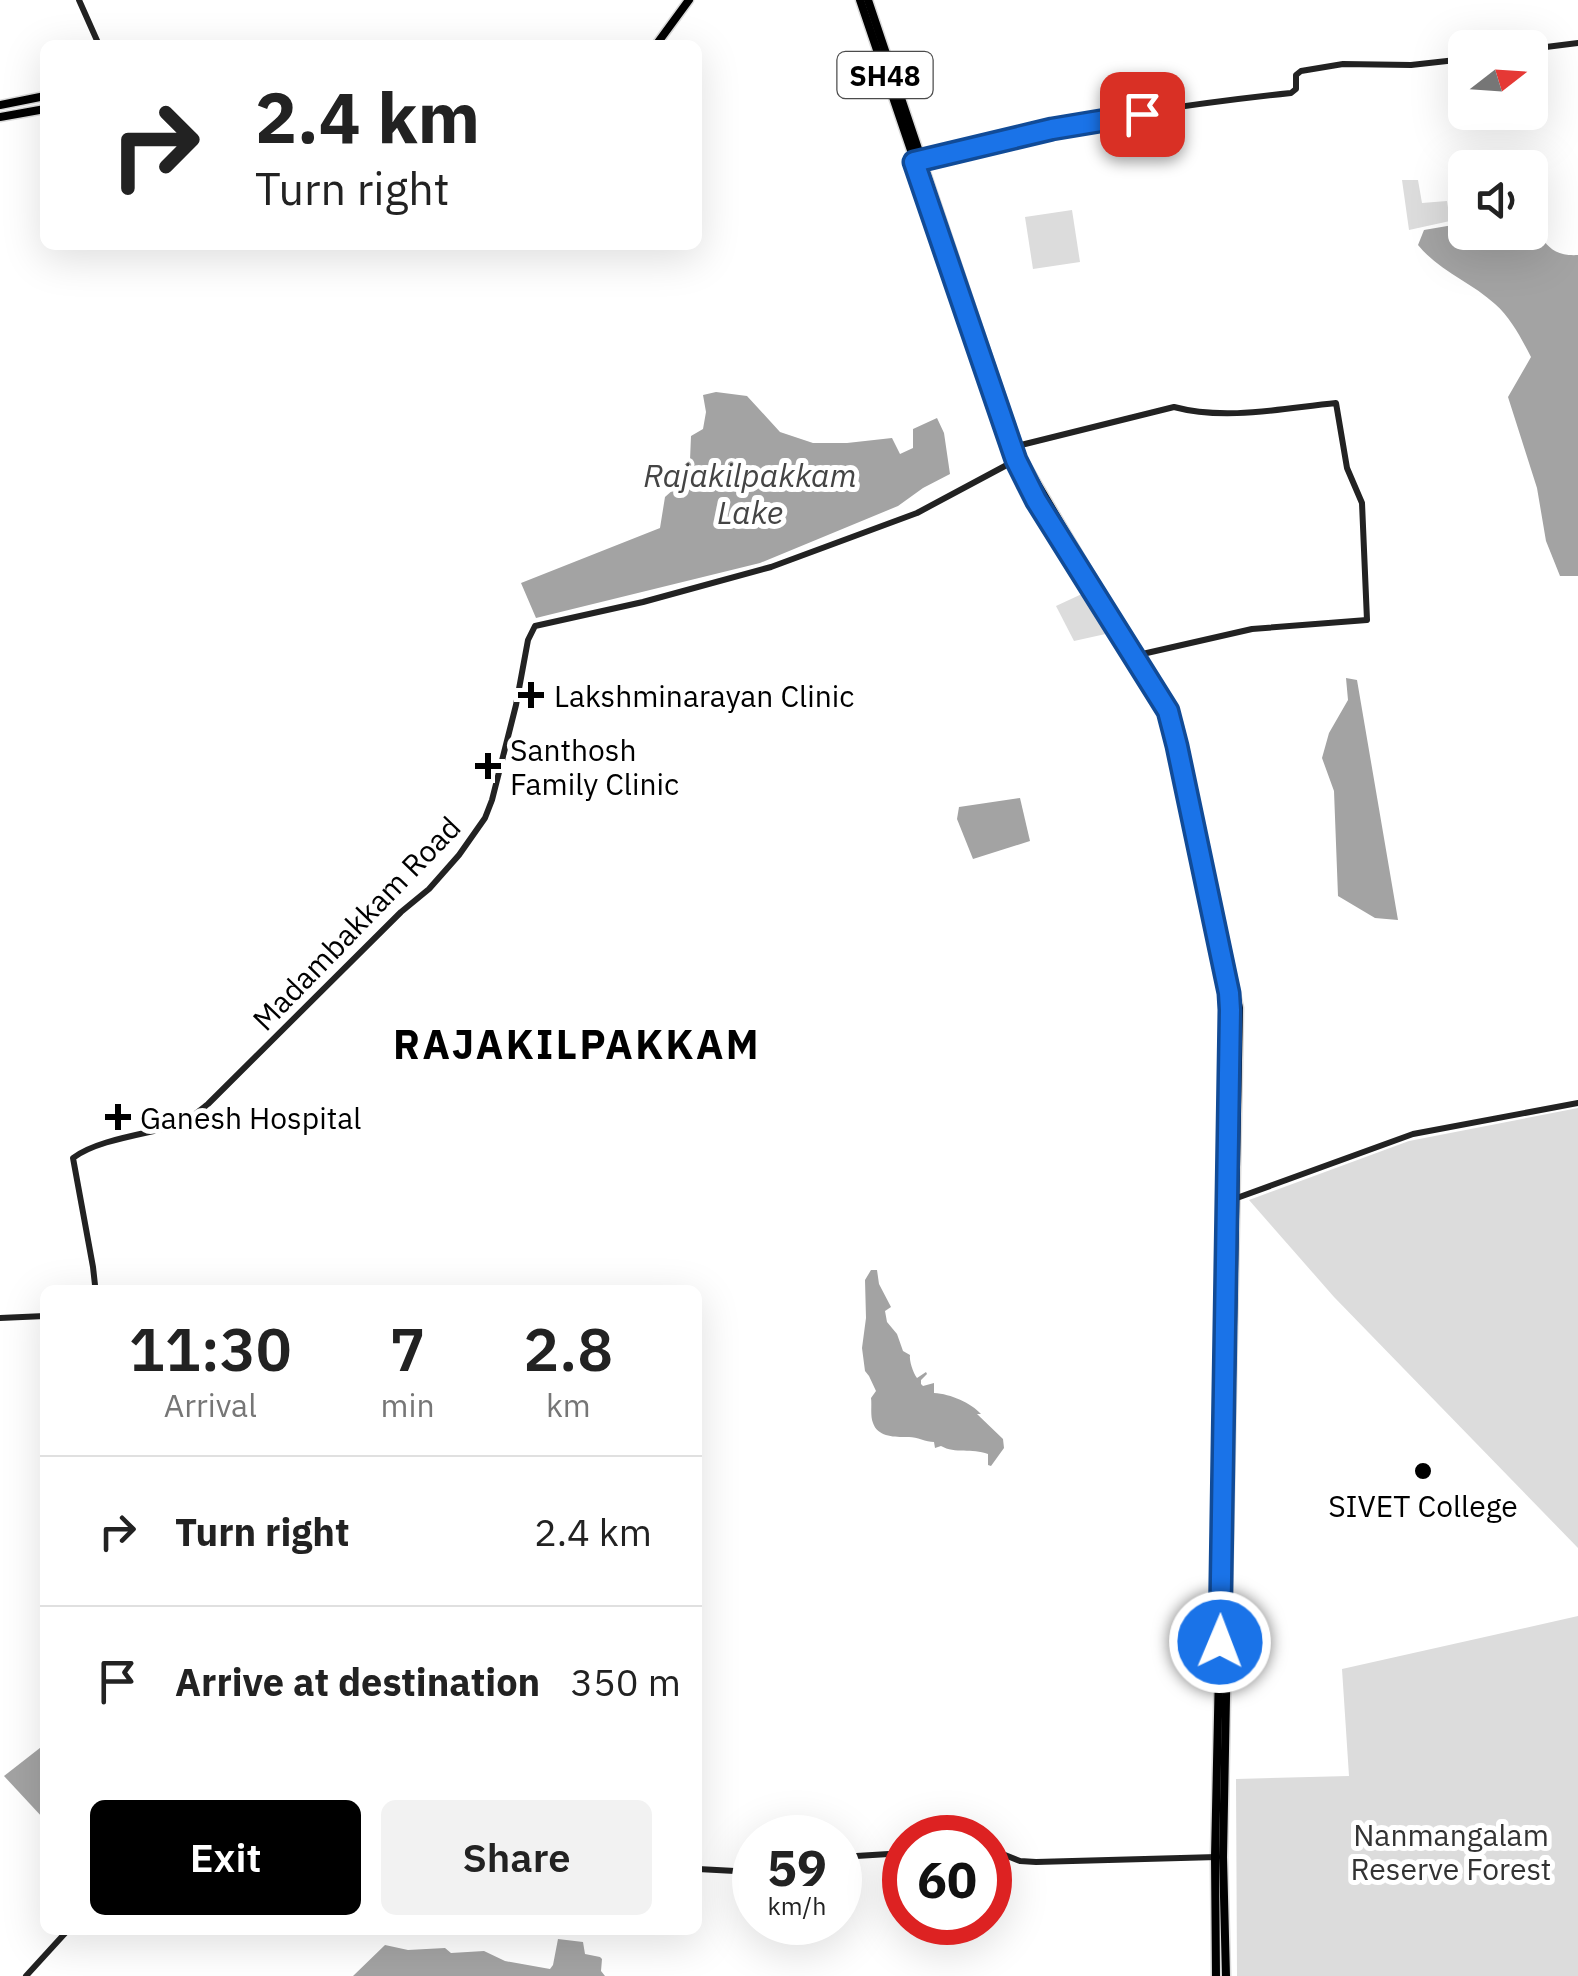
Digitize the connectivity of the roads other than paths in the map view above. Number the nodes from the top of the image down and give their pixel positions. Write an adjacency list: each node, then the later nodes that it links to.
1 (79, 0): 5 (street)
2 (689, 0): 6 (main road)
3 (860, 0): 14 (main road, SH48)
4 (868, 0): 14 (main road, SH48)
5 (97, 40)
6 (660, 40)
7 (1578, 43): 8 (street)
8 (1548, 47)
9 (1448, 62): 14 (street)
10 (40, 97): 11 (main road)
11 (0, 105)
12 (40, 109): 13 (main road)
13 (0, 117)
14 (918, 161): 15 (main road, SH48)
15 (1015, 447): 16 (main road, SH48); 17 (street)
16 (1019, 459): 17 (main road, SH48); 20 (street, Madambakkam Road)
17 (1136, 655): 19 (main road, SH48)
18 (1578, 1103): 19 (street)
19 (1233, 1199): 23 (main road, SH48)
20 (95, 1285)
21 (40, 1316): 22 (street)
22 (0, 1318)
23 (1219, 1857): 24 (street); 29 (main road, SH48); 30 (main road, SH48)
24 (1012, 1858)
25 (702, 1869): 26 (street)
26 (732, 1871)
27 (63, 1935): 28 (street)
28 (26, 1976)
29 (1216, 1976)
30 (1226, 1976)

